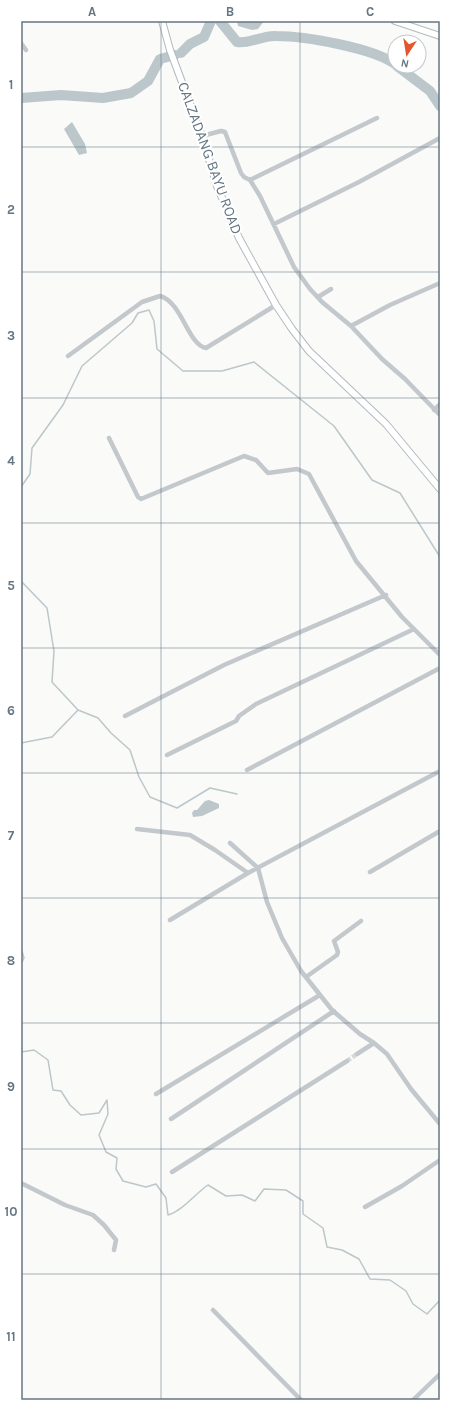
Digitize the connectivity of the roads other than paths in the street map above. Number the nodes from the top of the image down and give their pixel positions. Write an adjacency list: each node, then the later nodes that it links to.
1 (162, 21): 7 (street, CALZADANG BAYU ROAD)
2 (395, 21): 3 (street)
3 (440, 36)
4 (21, 43): 5 (street)
5 (26, 50)
6 (377, 118): 9 (street)
7 (202, 136): 9 (street); 14 (street, CALZADANG BAYU ROAD)
8 (440, 138): 10 (street)
9 (250, 180): 10 (street)
10 (274, 224): 13 (street)
11 (440, 283): 15 (street)
12 (331, 289): 13 (street)
13 (318, 298): 15 (street)
14 (276, 305): 16 (street); 21 (street, CALZADANG BAYU ROAD)
15 (352, 326): 18 (street)
16 (68, 356)
17 (440, 404): 18 (street)
18 (434, 410): 19 (street)
19 (440, 415)
20 (109, 438): 22 (street)
21 (440, 489)
22 (386, 595): 23 (street); 26 (street)
23 (414, 629): 24 (street); 27 (street)
24 (440, 655)
25 (440, 668): 28 (street)
26 (125, 716)
27 (167, 755)
28 (247, 770)
29 (440, 771): 33 (street)
30 (137, 829): 35 (street)
31 (440, 831): 34 (street)
32 (230, 843): 33 (street)
33 (258, 868): 35 (street); 38 (street)
34 (370, 872)
35 (248, 873): 36 (street)
36 (170, 920)
37 (361, 921): 38 (street)
38 (306, 977): 39 (street)
39 (320, 995): 40 (street); 44 (street)
40 (334, 1011): 41 (street); 45 (street)
41 (374, 1043): 42 (street); 46 (street)
42 (357, 1054)
43 (347, 1061): 48 (street)
44 (156, 1094)
45 (170, 1119)
46 (440, 1124)
47 (440, 1160): 50 (street)
48 (172, 1172)
49 (21, 1183): 51 (street)
50 (365, 1207)
51 (114, 1250)
52 (213, 1310): 54 (street)
53 (440, 1374): 55 (street)
54 (301, 1400)
55 (413, 1400)

